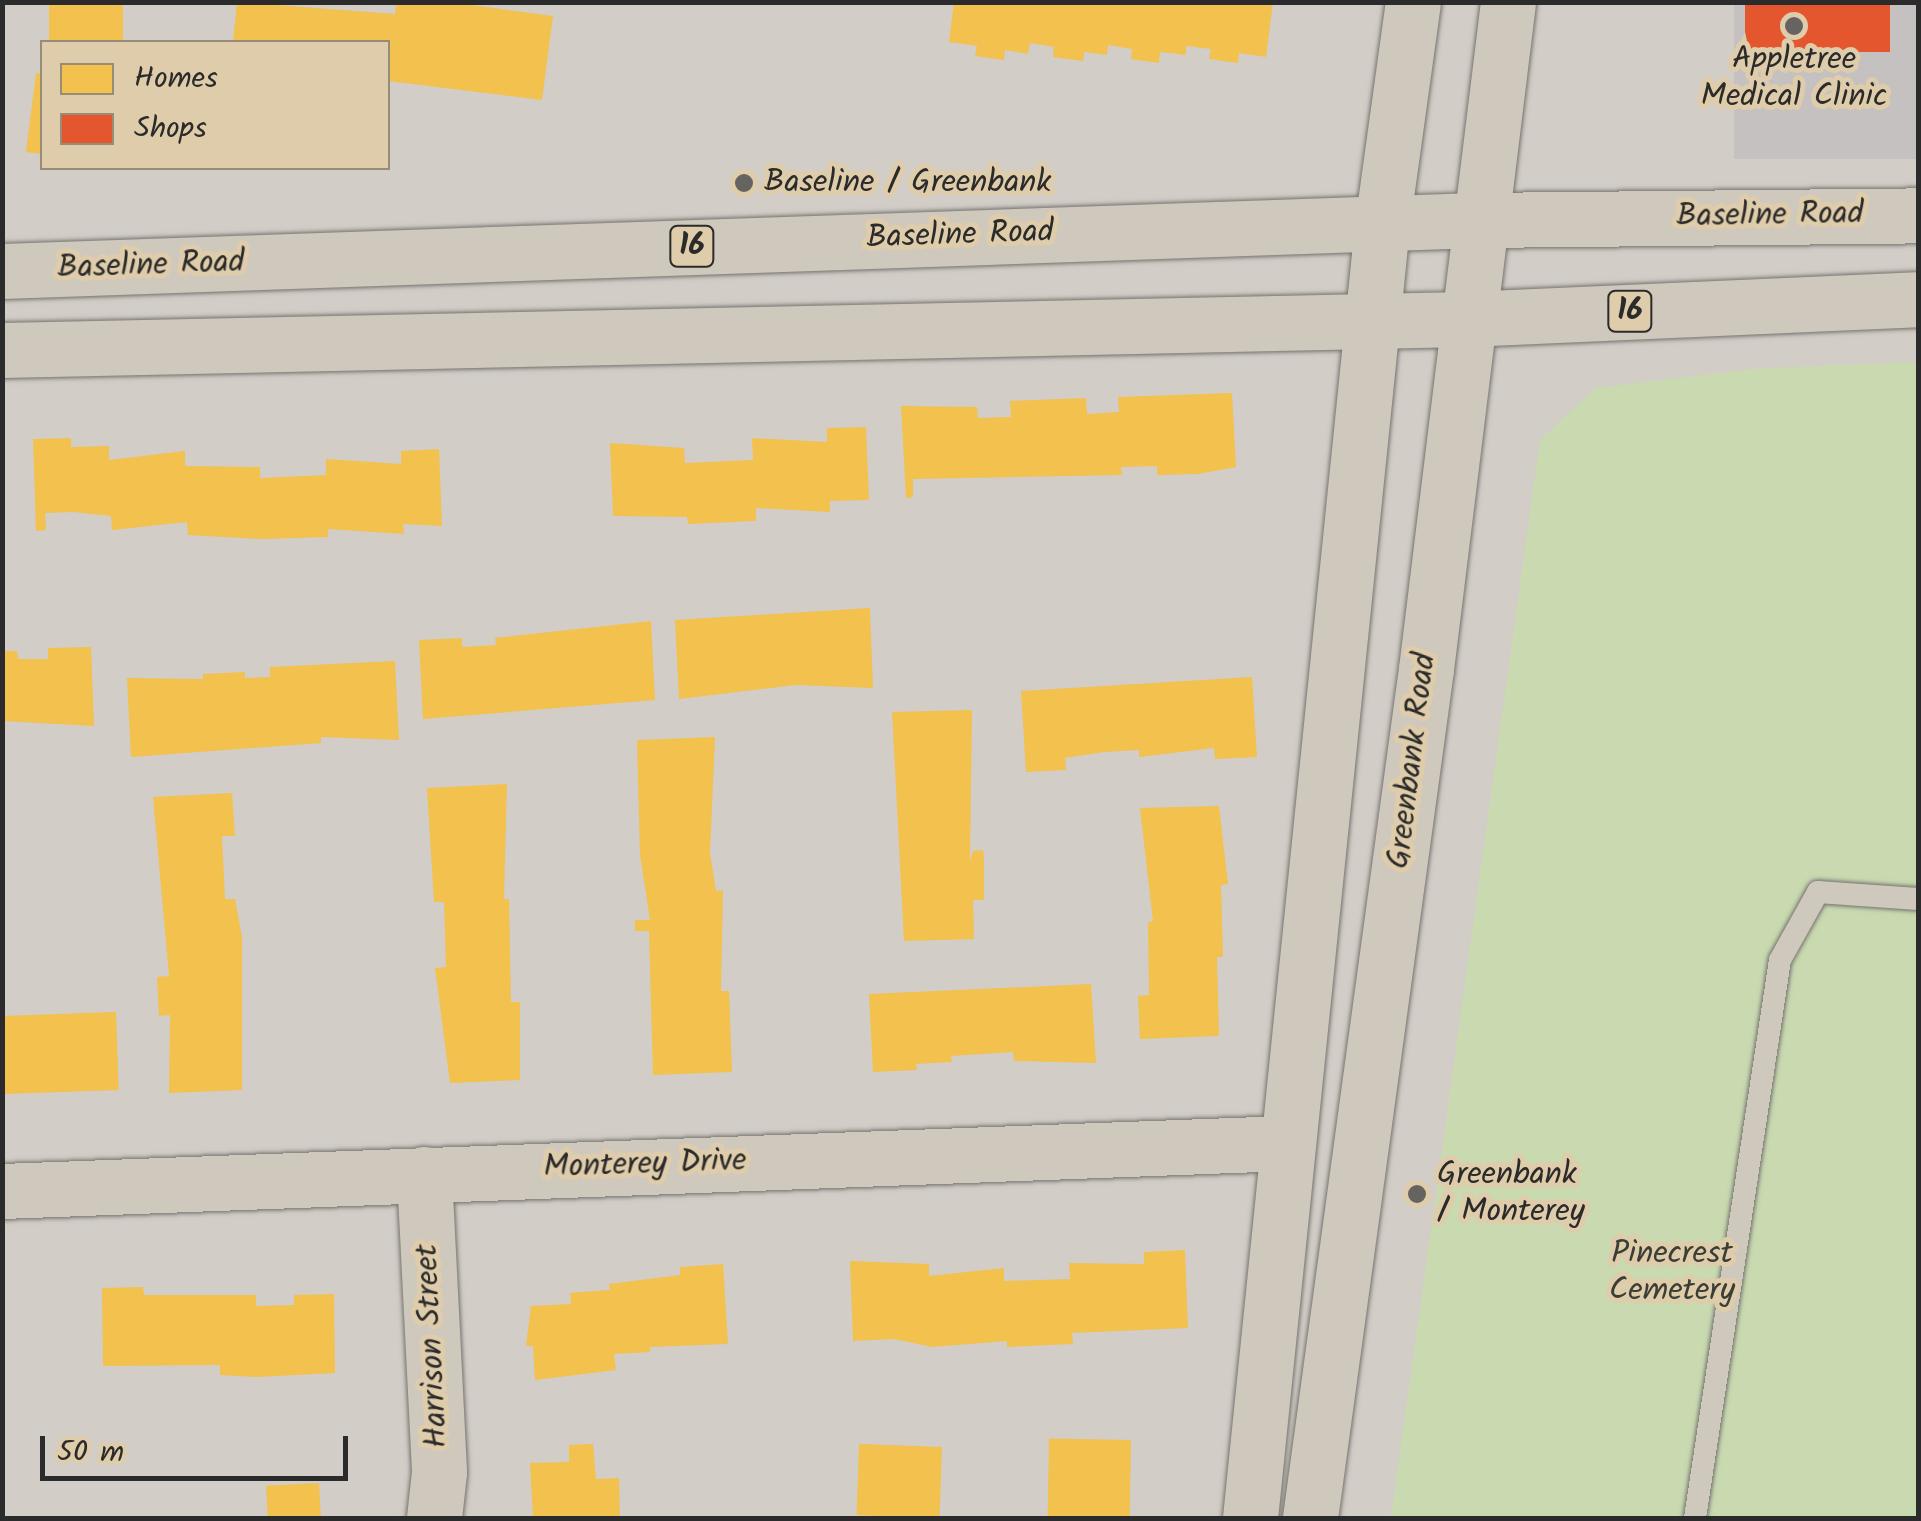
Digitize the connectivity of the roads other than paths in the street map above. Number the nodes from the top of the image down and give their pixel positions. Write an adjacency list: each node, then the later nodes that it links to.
1 (1413, 2): 5 (main road)
2 (1508, 2): 4 (main road, Greenbank Road)
3 (1918, 215): 4 (main road, Baseline Road / 16)
4 (1476, 220): 5 (main road, Baseline Road / 16); 9 (main road, Greenbank Road)
5 (1382, 225): 6 (main road, Baseline Road / 16); 8 (main road)
6 (2, 271)
7 (1918, 298): 9 (main road, 16)
8 (1374, 318): 9 (main road, 16); 10 (main road, 16); 12 (main road)
9 (1464, 319): 17 (main road, Greenbank Road)
10 (2, 350)
11 (1918, 899): 18 (lane)
12 (1288, 1143): 13 (main road, Monterey Drive); 16 (main road)
13 (424, 1174): 14 (main road, Monterey Drive); 15 (main road, Harrison Street)
14 (2, 1191)
15 (434, 1518)
16 (1250, 1518)
17 (1310, 1518)
18 (1695, 1518)

